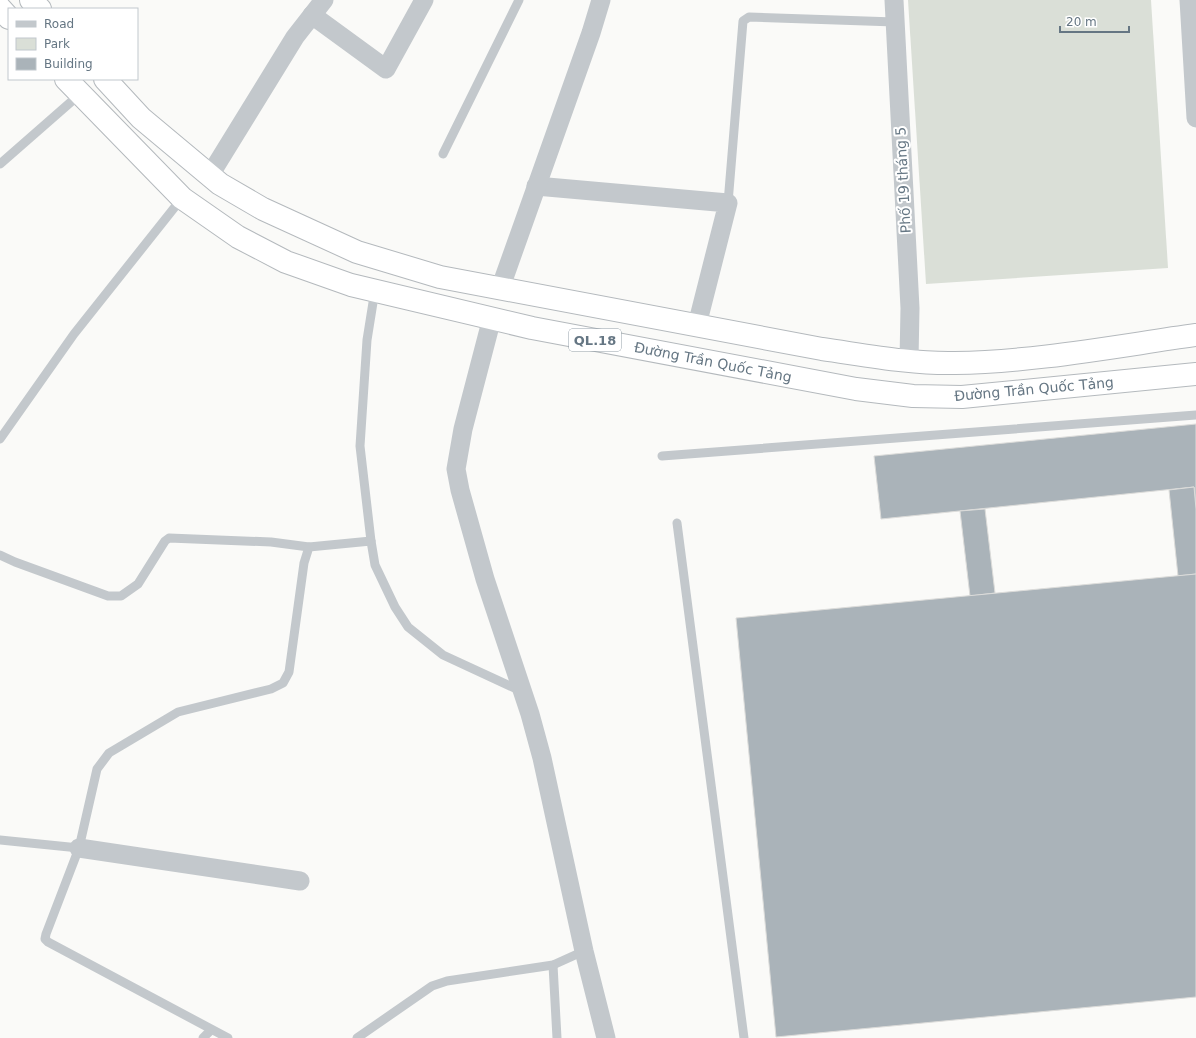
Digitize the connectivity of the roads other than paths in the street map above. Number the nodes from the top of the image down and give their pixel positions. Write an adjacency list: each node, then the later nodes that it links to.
1 (31, 0): 9 (highway)
2 (324, 0): 10 (street)
3 (424, 0): 10 (street)
4 (519, 0): 16 (lane)
5 (601, 0): 19 (street)
6 (894, 0): 12 (street, Phố 19 tháng 5)
7 (1189, 0): 15 (street)
8 (0, 8): 11 (highway)
9 (39, 8)
10 (312, 15): 18 (street)
11 (8, 17)
12 (895, 22): 21 (lane); 27 (street, Phố 19 tháng 5)
13 (106, 80): 18 (highway, QL.18)
14 (73, 86): 17 (lane); 20 (highway, Đường Trần Quốc Tảng / QL.18)
15 (1196, 118)
16 (443, 154)
17 (0, 164)
18 (210, 175): 22 (highway, QL.18)
19 (536, 186): 21 (street); 22 (street)
20 (182, 198): 23 (highway, Đường Trần Quốc Tảng / QL.18); 30 (lane)
21 (728, 203): 25 (street)
22 (500, 288): 25 (highway, QL.18)
23 (375, 290): 24 (highway, Đường Trần Quốc Tảng / QL.18); 33 (lane)
24 (492, 318): 28 (highway, Đường Trần Quốc Tảng / QL.18); 36 (street)
25 (696, 325): 27 (highway, QL.18)
26 (1196, 335): 27 (highway, QL.18)
27 (909, 360)
28 (1196, 374)
29 (1196, 414): 31 (lane)
30 (0, 439)
31 (662, 456)
32 (677, 523): 48 (lane)
33 (371, 541): 34 (lane); 36 (lane)
34 (309, 547): 35 (lane); 38 (lane)
35 (0, 555)
36 (521, 691): 40 (street)
37 (0, 840): 38 (lane)
38 (79, 848): 39 (street); 42 (lane)
39 (300, 880)
40 (584, 951): 41 (lane); 47 (street)
41 (552, 965): 45 (lane); 46 (lane)
42 (211, 1030): 43 (lane); 44 (lane)
43 (203, 1038)
44 (228, 1038)
45 (357, 1038)
46 (557, 1038)
47 (606, 1038)
48 (744, 1038)

